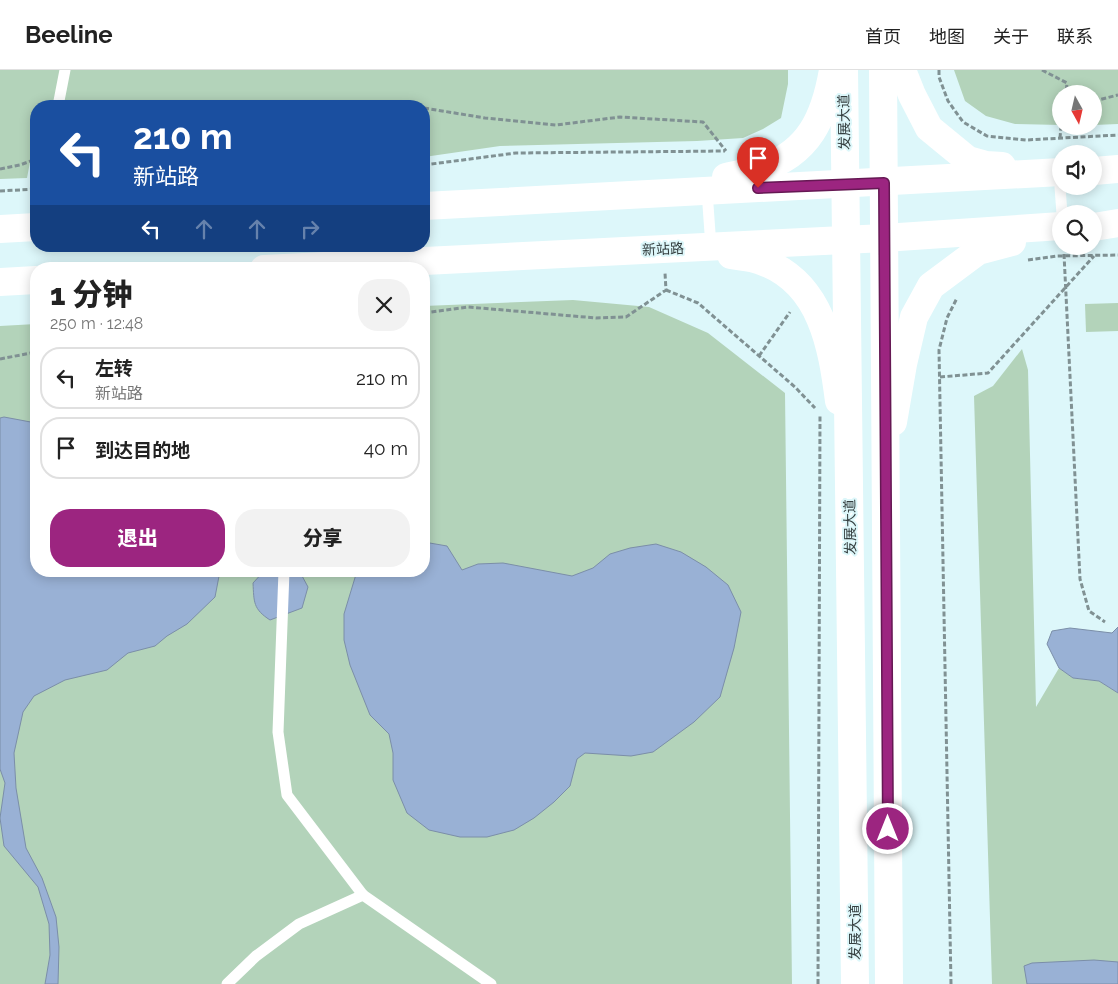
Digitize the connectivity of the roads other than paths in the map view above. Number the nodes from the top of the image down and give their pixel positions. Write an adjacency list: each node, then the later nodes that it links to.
1 (65, 70): 6 (lane)
2 (833, 70): 14 (street)
3 (844, 70): 11 (street, 发展大道)
4 (882, 70): 12 (street)
5 (902, 70): 9 (street)
6 (59, 100)
7 (1102, 169): 8 (street)
8 (1118, 169)
9 (1052, 170)
10 (1052, 172): 12 (street)
11 (845, 183): 12 (street); 13 (street); 22 (street, 发展大道)
12 (884, 183): 21 (street)
13 (707, 190): 14 (street); 24 (lane)
14 (648, 194): 15 (street)
15 (430, 206)
16 (1118, 223): 17 (street)
17 (1102, 225)
18 (30, 227): 20 (street)
19 (1052, 227): 21 (street, 新站路)
20 (0, 229)
21 (884, 238): 22 (street, 新站路); 30 (street)
22 (846, 240): 24 (street, 新站路); 29 (street, 发展大道)
23 (1052, 243): 30 (street)
24 (711, 247): 25 (street, 新站路)
25 (640, 250): 26 (street, 新站路); 29 (street)
26 (430, 262)
27 (30, 280): 28 (street)
28 (0, 282)
29 (849, 481): 35 (street, 发展大道)
30 (886, 481): 36 (street)
31 (284, 577): 32 (lane)
32 (363, 895): 33 (lane); 34 (lane)
33 (227, 984)
34 (491, 984)
35 (855, 984)
36 (889, 984)

